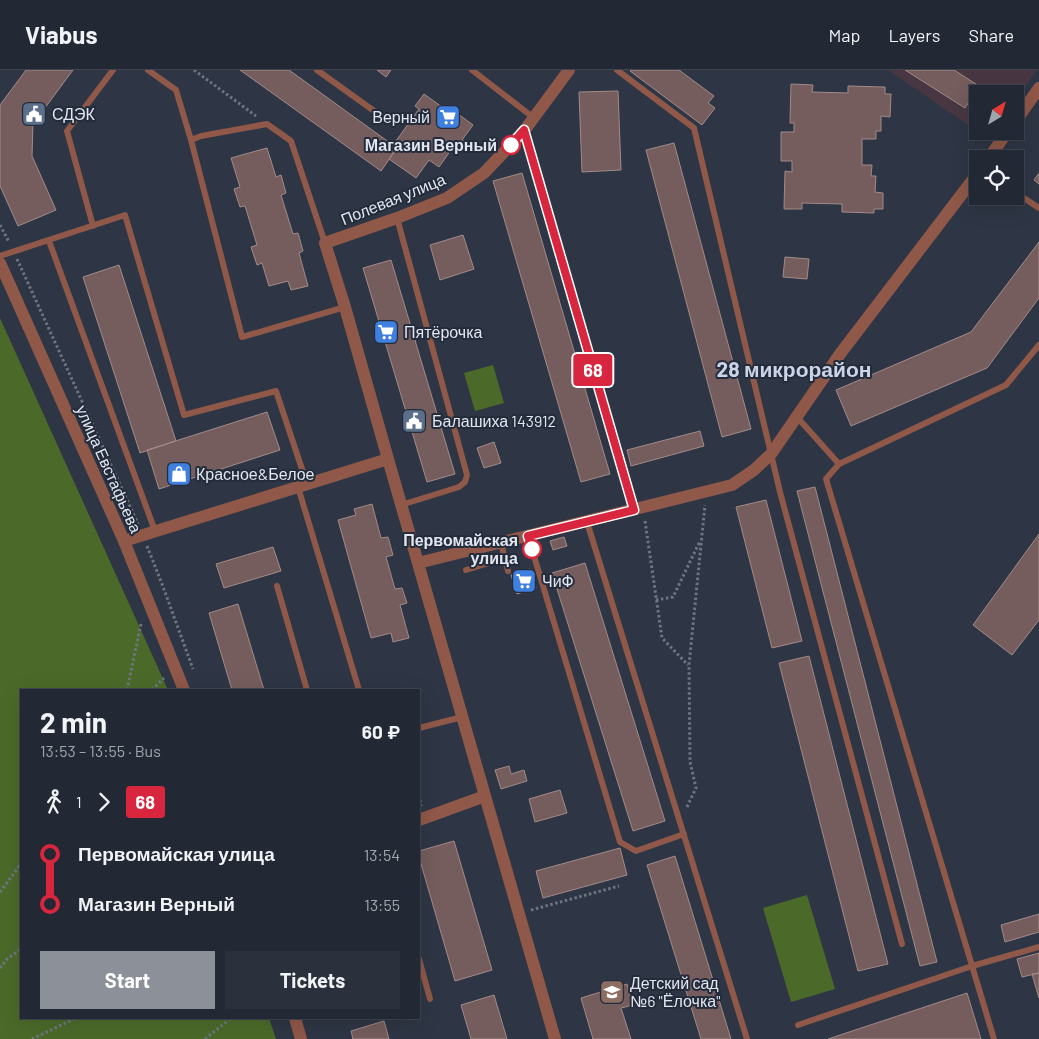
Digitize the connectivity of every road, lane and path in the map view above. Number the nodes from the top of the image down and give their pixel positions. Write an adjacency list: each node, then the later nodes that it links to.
1 (113, 70): 20 (lane)
2 (148, 70): 14 (lane)
3 (194, 70): 12 (path)
4 (317, 70): 11 (lane)
5 (472, 70): 10 (lane)
6 (569, 70): 10 (street, Полевая улица)
7 (616, 70): 29 (lane)
8 (1039, 88): 9 (street)
9 (1024, 109)
10 (534, 118): 13 (street, Полевая улица)
11 (388, 122)
12 (267, 124): 14 (lane); 22 (lane)
13 (524, 130): 18 (street, Полевая улица); 35 (lane)
14 (191, 140): 26 (lane)
15 (969, 185): 28 (street)
16 (1024, 198): 17 (lane)
17 (1039, 208)
18 (397, 218): 22 (street, Полевая улица); 34 (lane)
19 (0, 225): 23 (path)
20 (93, 226): 21 (lane); 32 (lane)
21 (49, 241): 23 (lane); 37 (lane)
22 (325, 243): 26 (street)
23 (14, 252): 24 (lane); 37 (path)
24 (0, 256)
25 (0, 263): 40 (street, улица Евстафьева)
26 (345, 307): 30 (street)
27 (1039, 345): 31 (lane)
28 (797, 417): 29 (street); 31 (lane)
29 (771, 454): 33 (street); 66 (lane)
30 (388, 459): 32 (street); 34 (street)
31 (839, 464): 70 (lane)
32 (302, 486): 37 (street); 55 (lane)
33 (706, 492): 35 (street); 39 (path)
34 (401, 505): 43 (street)
35 (639, 509): 36 (street); 48 (path)
36 (587, 522): 38 (street); 59 (lane)
37 (149, 533): 40 (street); 46 (path)
38 (528, 536): 41 (street); 61 (lane)
39 (702, 539): 48 (path); 50 (path)
40 (124, 541): 49 (street, улица Евстафьева)
41 (501, 543): 42 (lane); 43 (street)
42 (505, 558): 44 (lane); 45 (lane)
43 (418, 563): 56 (street)
44 (466, 570)
45 (508, 571)
46 (162, 584): 49 (path); 51 (path)
47 (277, 586): 54 (lane)
48 (656, 600): 50 (path)
49 (149, 604): 52 (path); 53 (street, улица Евстафьева)
50 (689, 665): 59 (path)
51 (194, 672)
52 (127, 689)
53 (184, 689)
54 (307, 689)
55 (359, 689)
56 (462, 717): 57 (lane); 58 (street)
57 (420, 728)
58 (485, 796): 60 (street); 65 (street)
59 (678, 812): 61 (lane)
60 (420, 820)
61 (684, 834): 81 (lane)
62 (20, 865): 64 (path)
63 (619, 886): 65 (path)
64 (0, 892)
65 (519, 914): 80 (street)
66 (902, 944)
67 (1039, 947): 70 (lane)
68 (20, 951): 71 (path)
69 (420, 963): 72 (lane)
70 (972, 966): 76 (lane); 82 (lane)
71 (0, 968)
72 (430, 999)
73 (74, 1019): 77 (path)
74 (230, 1019): 78 (path)
75 (295, 1019): 79 (street)
76 (798, 1025)
77 (32, 1039)
78 (205, 1039)
79 (301, 1039)
80 (555, 1039)
81 (747, 1039)
82 (994, 1039)

